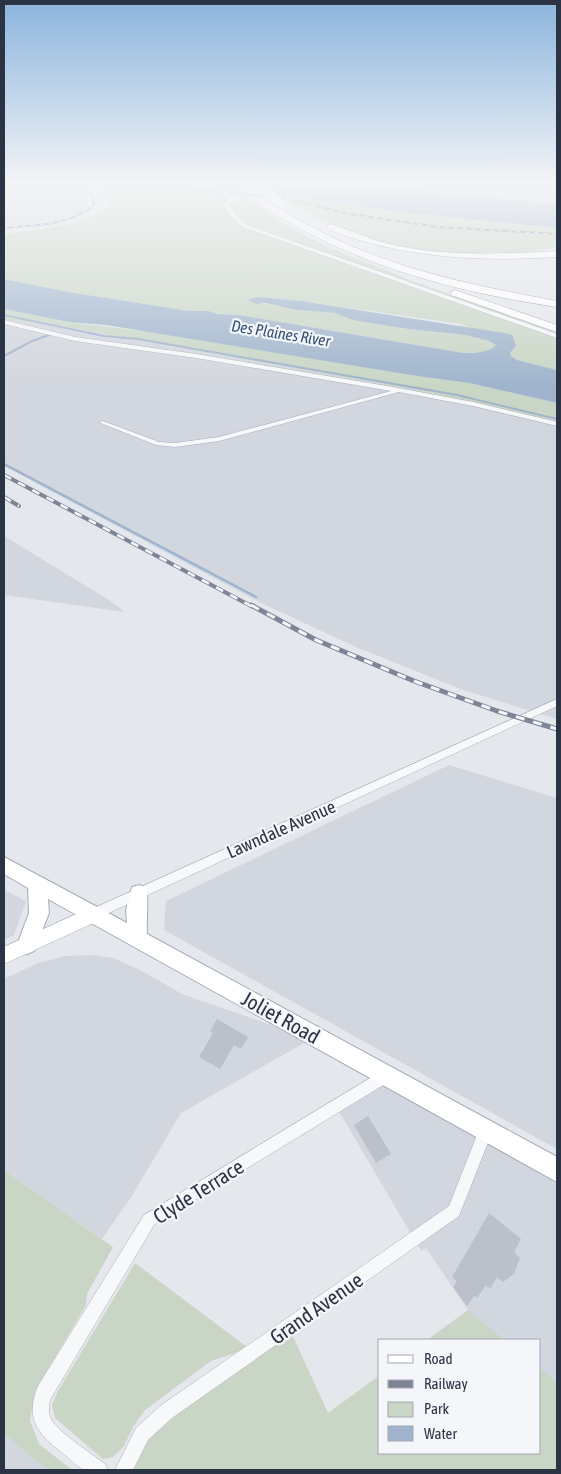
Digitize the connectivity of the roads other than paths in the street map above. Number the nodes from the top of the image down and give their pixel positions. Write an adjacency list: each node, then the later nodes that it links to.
1 (312, 250): 15 (street)
2 (342, 250): 9 (highway)
3 (355, 250): 11 (highway)
4 (377, 250): 10 (highway, bridge)
5 (414, 250): 8 (highway)
6 (553, 250): 8 (highway)
7 (557, 254): 8 (highway)
8 (492, 256)
9 (433, 285): 12 (highway); 14 (highway)
10 (557, 296)
11 (557, 304)
12 (557, 315)
13 (4, 322): 16 (street)
14 (557, 329)
15 (557, 336)
16 (400, 390): 17 (street); 18 (street)
17 (100, 422)
18 (557, 424)
19 (557, 702): 22 (street, Lawndale Avenue)
20 (4, 865): 21 (main road, Joliet Road)
21 (37, 883): 23 (main road, Joliet Road); 25 (main road)
22 (140, 893): 23 (street, Lawndale Avenue); 24 (main road)
23 (94, 914): 24 (main road, Joliet Road); 25 (street, Lawndale Avenue)
24 (137, 937): 27 (main road, Joliet Road)
25 (27, 945): 26 (street, Lawndale Avenue)
26 (4, 956)
27 (385, 1076): 28 (main road, Joliet Road); 30 (street, Clyde Terrace)
28 (486, 1130): 29 (main road, Joliet Road); 31 (street, Grand Avenue)
29 (557, 1170)
30 (99, 1470)
31 (124, 1470)

